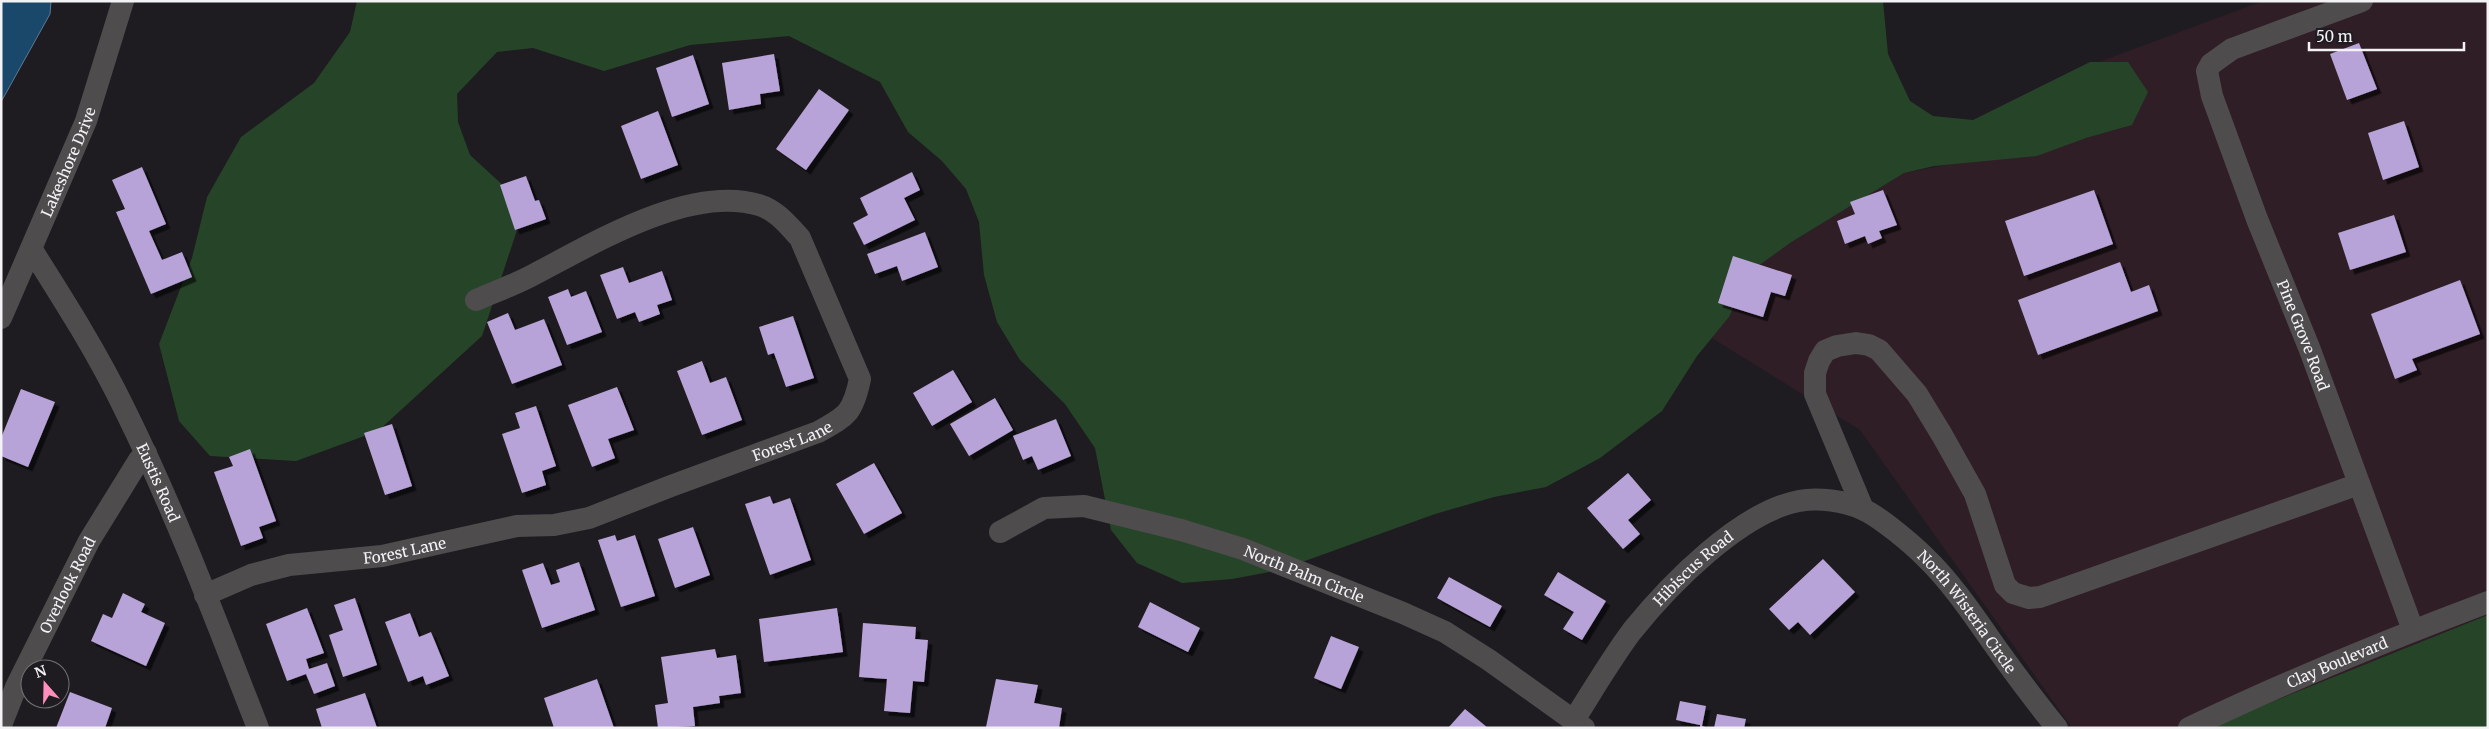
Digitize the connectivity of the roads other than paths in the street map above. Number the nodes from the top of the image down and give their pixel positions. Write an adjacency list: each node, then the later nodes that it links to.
1 (123, 1): 3 (street, Lakeshore Drive)
2 (2362, 1): 7 (street, Pine Grove Road)
3 (32, 250): 5 (street, Lakeshore Drive); 6 (street, Eustis Road)
4 (476, 300): 10 (street, Forest Lane)
5 (1, 318)
6 (146, 453): 10 (street, Eustis Road); 13 (street, Overlook Road)
7 (2358, 484): 8 (street); 12 (street, Pine Grove Road)
8 (1863, 509): 14 (street, Hibiscus Road); 16 (street, North Wisteria Circle)
9 (1000, 532): 14 (street, North Palm Circle)
10 (206, 595): 15 (street, Eustis Road)
11 (2488, 602): 12 (street, Clay Boulevard)
12 (2413, 630): 17 (street, Clay Boulevard)
13 (1, 724)
14 (1579, 724)
15 (258, 728)
16 (2057, 728)
17 (2189, 728)

